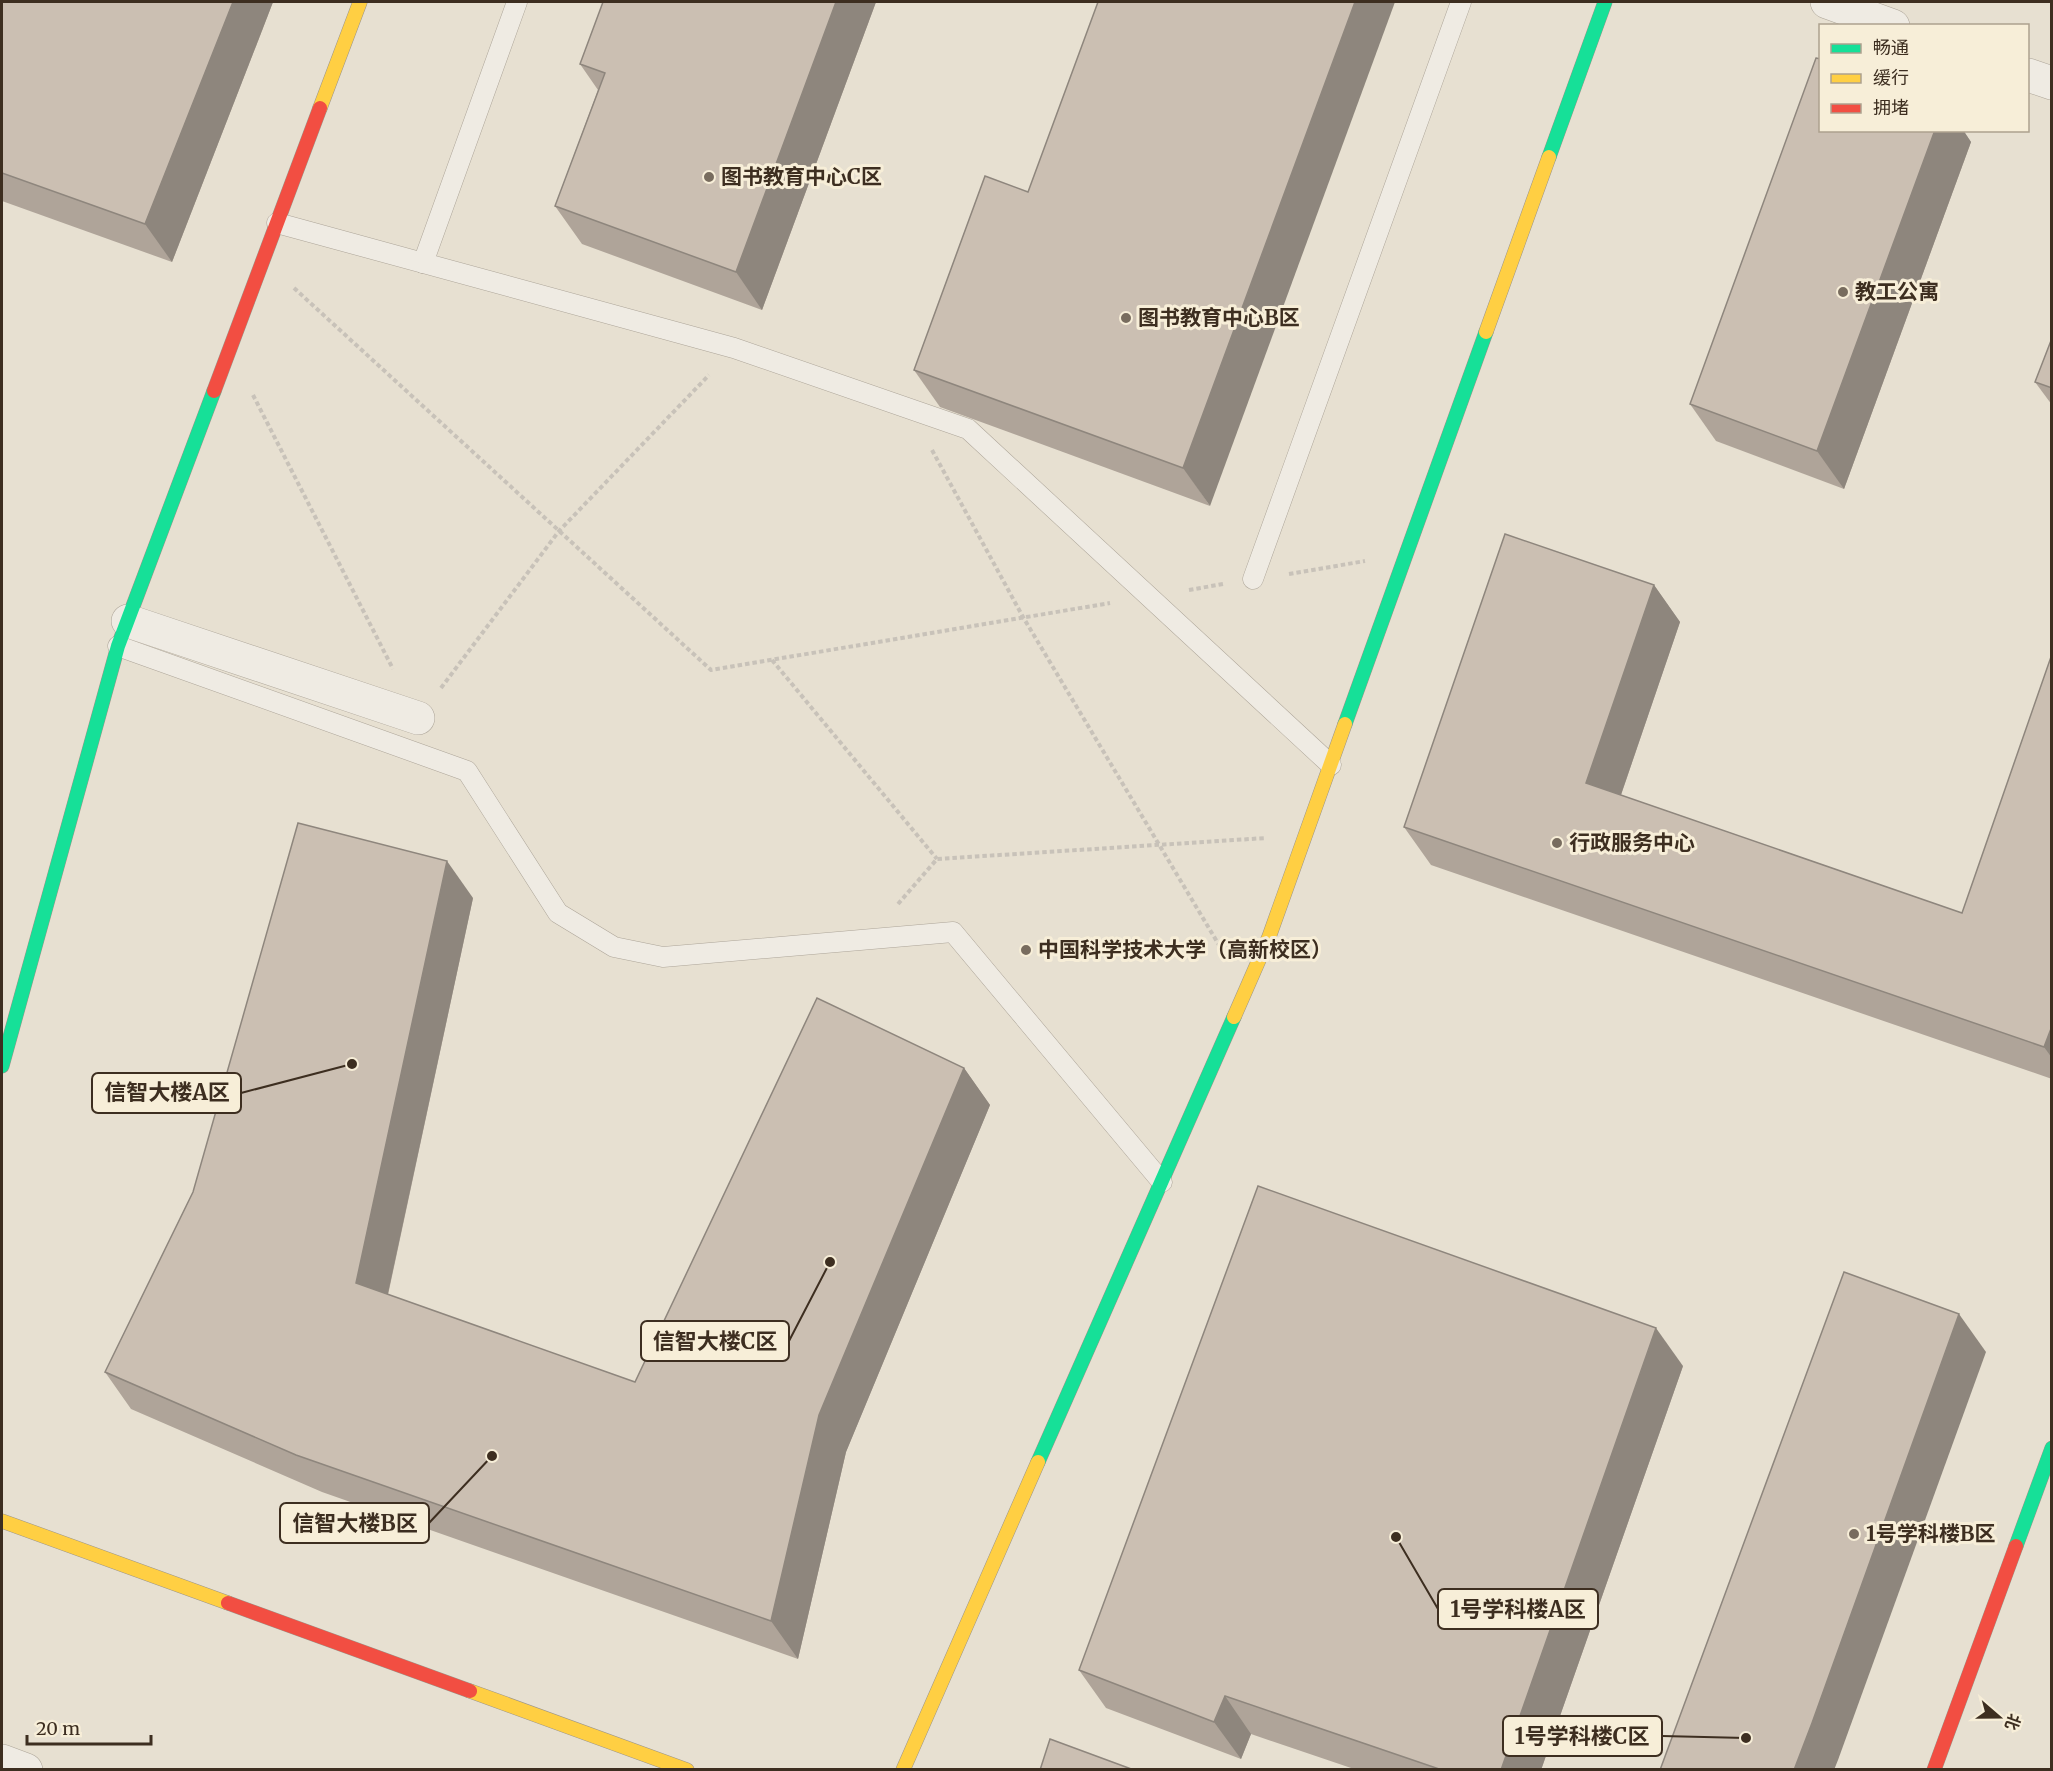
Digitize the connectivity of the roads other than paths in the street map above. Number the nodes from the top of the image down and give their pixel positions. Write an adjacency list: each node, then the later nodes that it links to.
1 (360, 2): 9 (street)
2 (517, 2): 10 (lane)
3 (1461, 2): 11 (lane)
4 (1605, 2): 14 (street)
5 (1827, 2): 6 (street)
6 (1888, 24)
7 (2029, 75): 8 (street)
8 (2052, 83)
9 (277, 223): 10 (lane); 12 (street)
10 (423, 263): 14 (lane)
11 (1253, 579)
12 (123, 633): 13 (street); 15 (street); 16 (lane)
13 (418, 718)
14 (1331, 765): 16 (street)
15 (2, 1066)
16 (1161, 1182): 22 (street)
17 (2052, 1448): 23 (street)
18 (2, 1521): 21 (street)
19 (2, 1761): 20 (street)
20 (26, 1770)
21 (687, 1770)
22 (903, 1770)
23 (1934, 1770)

